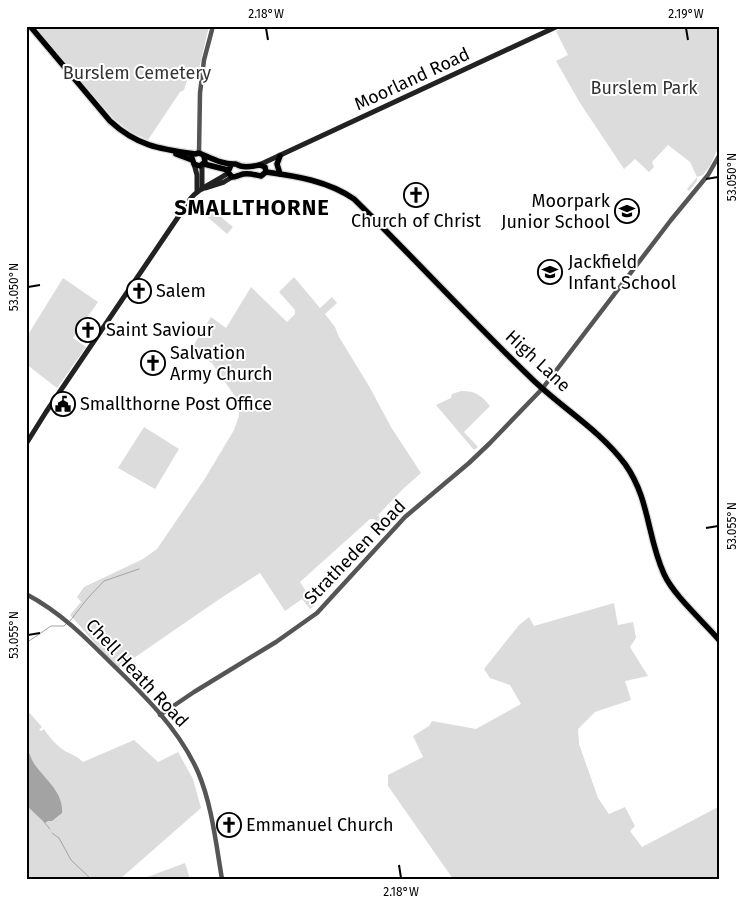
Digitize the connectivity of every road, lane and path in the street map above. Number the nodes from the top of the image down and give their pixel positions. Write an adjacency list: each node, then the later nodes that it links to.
1 (30, 26): 6 (main road)
2 (213, 26): 6 (street)
3 (558, 26): 5 (main road, Moorland Road)
4 (720, 154): 16 (street, Stratheden Road)
5 (279, 156): 8 (main road, Moorland Road); 10 (main road, Moorland Road); 13 (main road)
6 (197, 158): 7 (main road); 7 (main road); 11 (main road); 15 (main road)
7 (203, 165): 11 (main road); 15 (main road)
8 (257, 166): 9 (main road); 10 (main road); 12 (main road)
9 (240, 167): 11 (main road); 14 (main road)
10 (266, 170): 12 (main road); 13 (main road, High Lane)
11 (230, 171): 14 (main road); 15 (main road)
12 (255, 174): 14 (main road)
13 (280, 174): 16 (main road, High Lane)
14 (240, 175)
15 (200, 190): 17 (main road)
16 (542, 389): 19 (main road, High Lane); 20 (street, Stratheden Road)
17 (26, 444)
18 (26, 594): 20 (street, Chell Heath Road)
19 (720, 640)
20 (160, 715): 21 (street, Chell Heath Road)
21 (222, 879)

